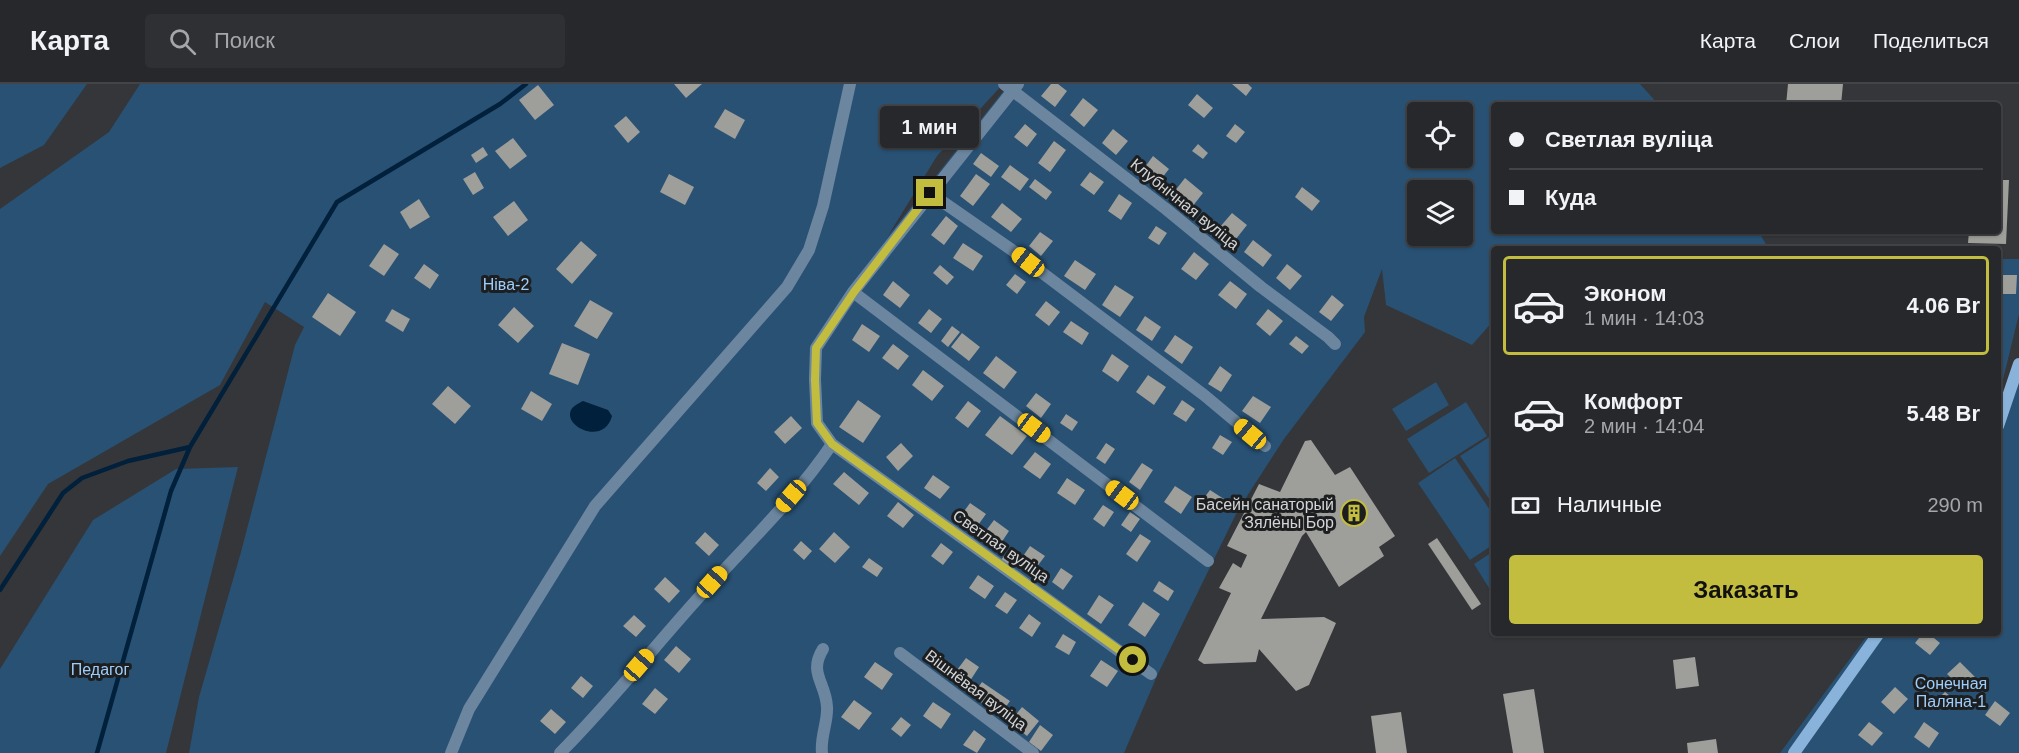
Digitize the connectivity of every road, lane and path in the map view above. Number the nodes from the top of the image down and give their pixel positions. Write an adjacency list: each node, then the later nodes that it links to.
1 (850, 84): 15 (street)
2 (1012, 86): 3 (street); 5 (street, Клубнічная вуліца)
3 (930, 193): 4 (street); 9 (street)
4 (854, 292): 8 (street); 10 (street)
5 (1335, 344)
6 (2019, 364): 7 (street)
7 (2001, 417)
8 (832, 444): 14 (street, Светлая вуліца); 16 (street)
9 (1265, 446)
10 (1208, 561)
11 (1877, 636): 19 (street)
12 (823, 649): 17 (street)
13 (900, 653): 18 (street, Вішнёвая вуліца)
14 (1151, 674)
15 (451, 753)
16 (560, 753)
17 (822, 753)
18 (1033, 753)
19 (1794, 753)

